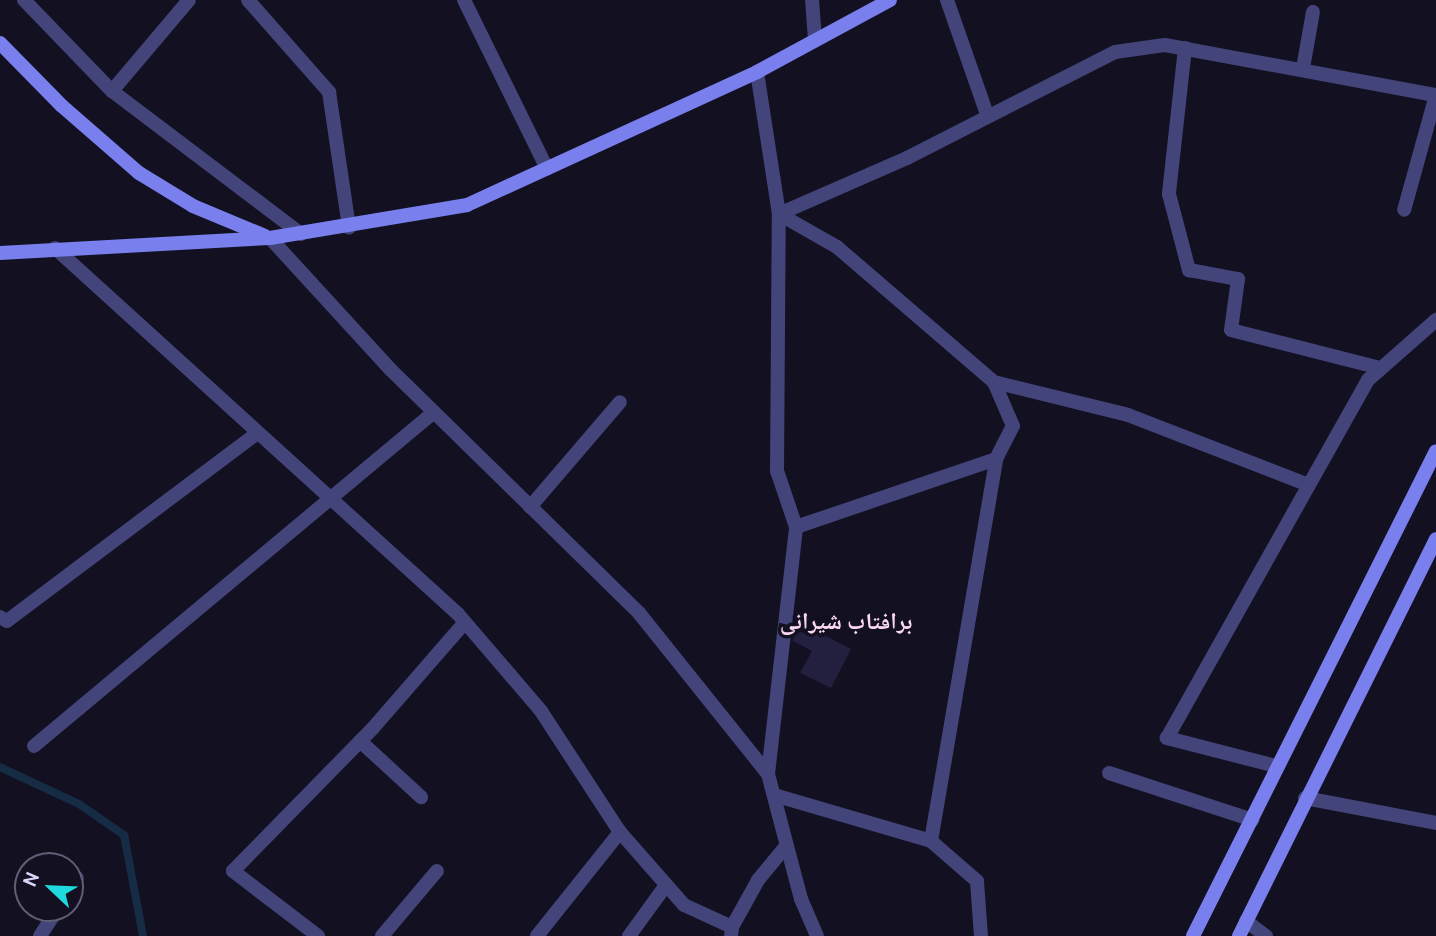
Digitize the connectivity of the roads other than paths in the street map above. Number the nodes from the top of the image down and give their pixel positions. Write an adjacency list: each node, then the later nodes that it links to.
1 (24, 0): 14 (street)
2 (189, 0): 14 (street)
3 (248, 0): 19 (street)
4 (464, 0): 16 (street)
5 (812, 0): 9 (street)
6 (890, 0): 9 (main road)
7 (947, 0): 15 (street)
8 (1313, 12): 12 (street)
9 (815, 40): 13 (main road)
10 (0, 43): 21 (main road)
11 (1185, 48): 12 (street); 15 (street); 25 (street)
12 (1303, 68): 17 (street)
13 (757, 72): 16 (main road); 18 (street)
14 (112, 91): 20 (street)
15 (987, 114): 18 (street)
16 (547, 169): 19 (main road)
17 (1405, 210)
18 (779, 214): 26 (street); 35 (street)
19 (349, 228): 20 (main road)
20 (301, 234): 21 (main road)
21 (270, 238): 22 (main road); 28 (street)
22 (55, 248): 23 (main road); 29 (street)
23 (0, 253)
24 (1436, 320): 25 (street)
25 (1380, 368): 32 (street)
26 (994, 382): 31 (street); 32 (street)
27 (620, 402): 34 (street)
28 (433, 412): 33 (street); 34 (street)
29 (257, 433): 33 (street); 37 (street)
30 (1436, 451): 41 (main road)
31 (996, 458): 35 (street); 50 (street)
32 (1306, 484): 41 (street)
33 (331, 500): 38 (street); 40 (street)
34 (530, 507): 43 (street)
35 (796, 527): 43 (street)
36 (1436, 539): 46 (main road)
37 (0, 617)
38 (465, 622): 39 (street); 49 (street)
39 (360, 741): 45 (street); 56 (street)
40 (34, 746)
41 (1276, 766): 47 (main road)
42 (1109, 773): 47 (street)
43 (768, 774): 44 (street)
44 (774, 795): 50 (street); 51 (street)
45 (421, 797)
46 (1305, 798): 48 (street); 54 (main road)
47 (1253, 820): 62 (main road)
48 (1436, 823)
49 (620, 832): 53 (street); 58 (street)
50 (931, 841): 61 (street)
51 (787, 845): 55 (street); 60 (street)
52 (437, 871): 57 (street)
53 (666, 885): 55 (street); 59 (street)
54 (1246, 921): 63 (main road); 64 (street)
55 (732, 932)
56 (318, 936)
57 (382, 936)
58 (537, 936)
59 (629, 936)
60 (817, 936)
61 (981, 936)
62 (1193, 936)
63 (1239, 936)
64 (1266, 936)

